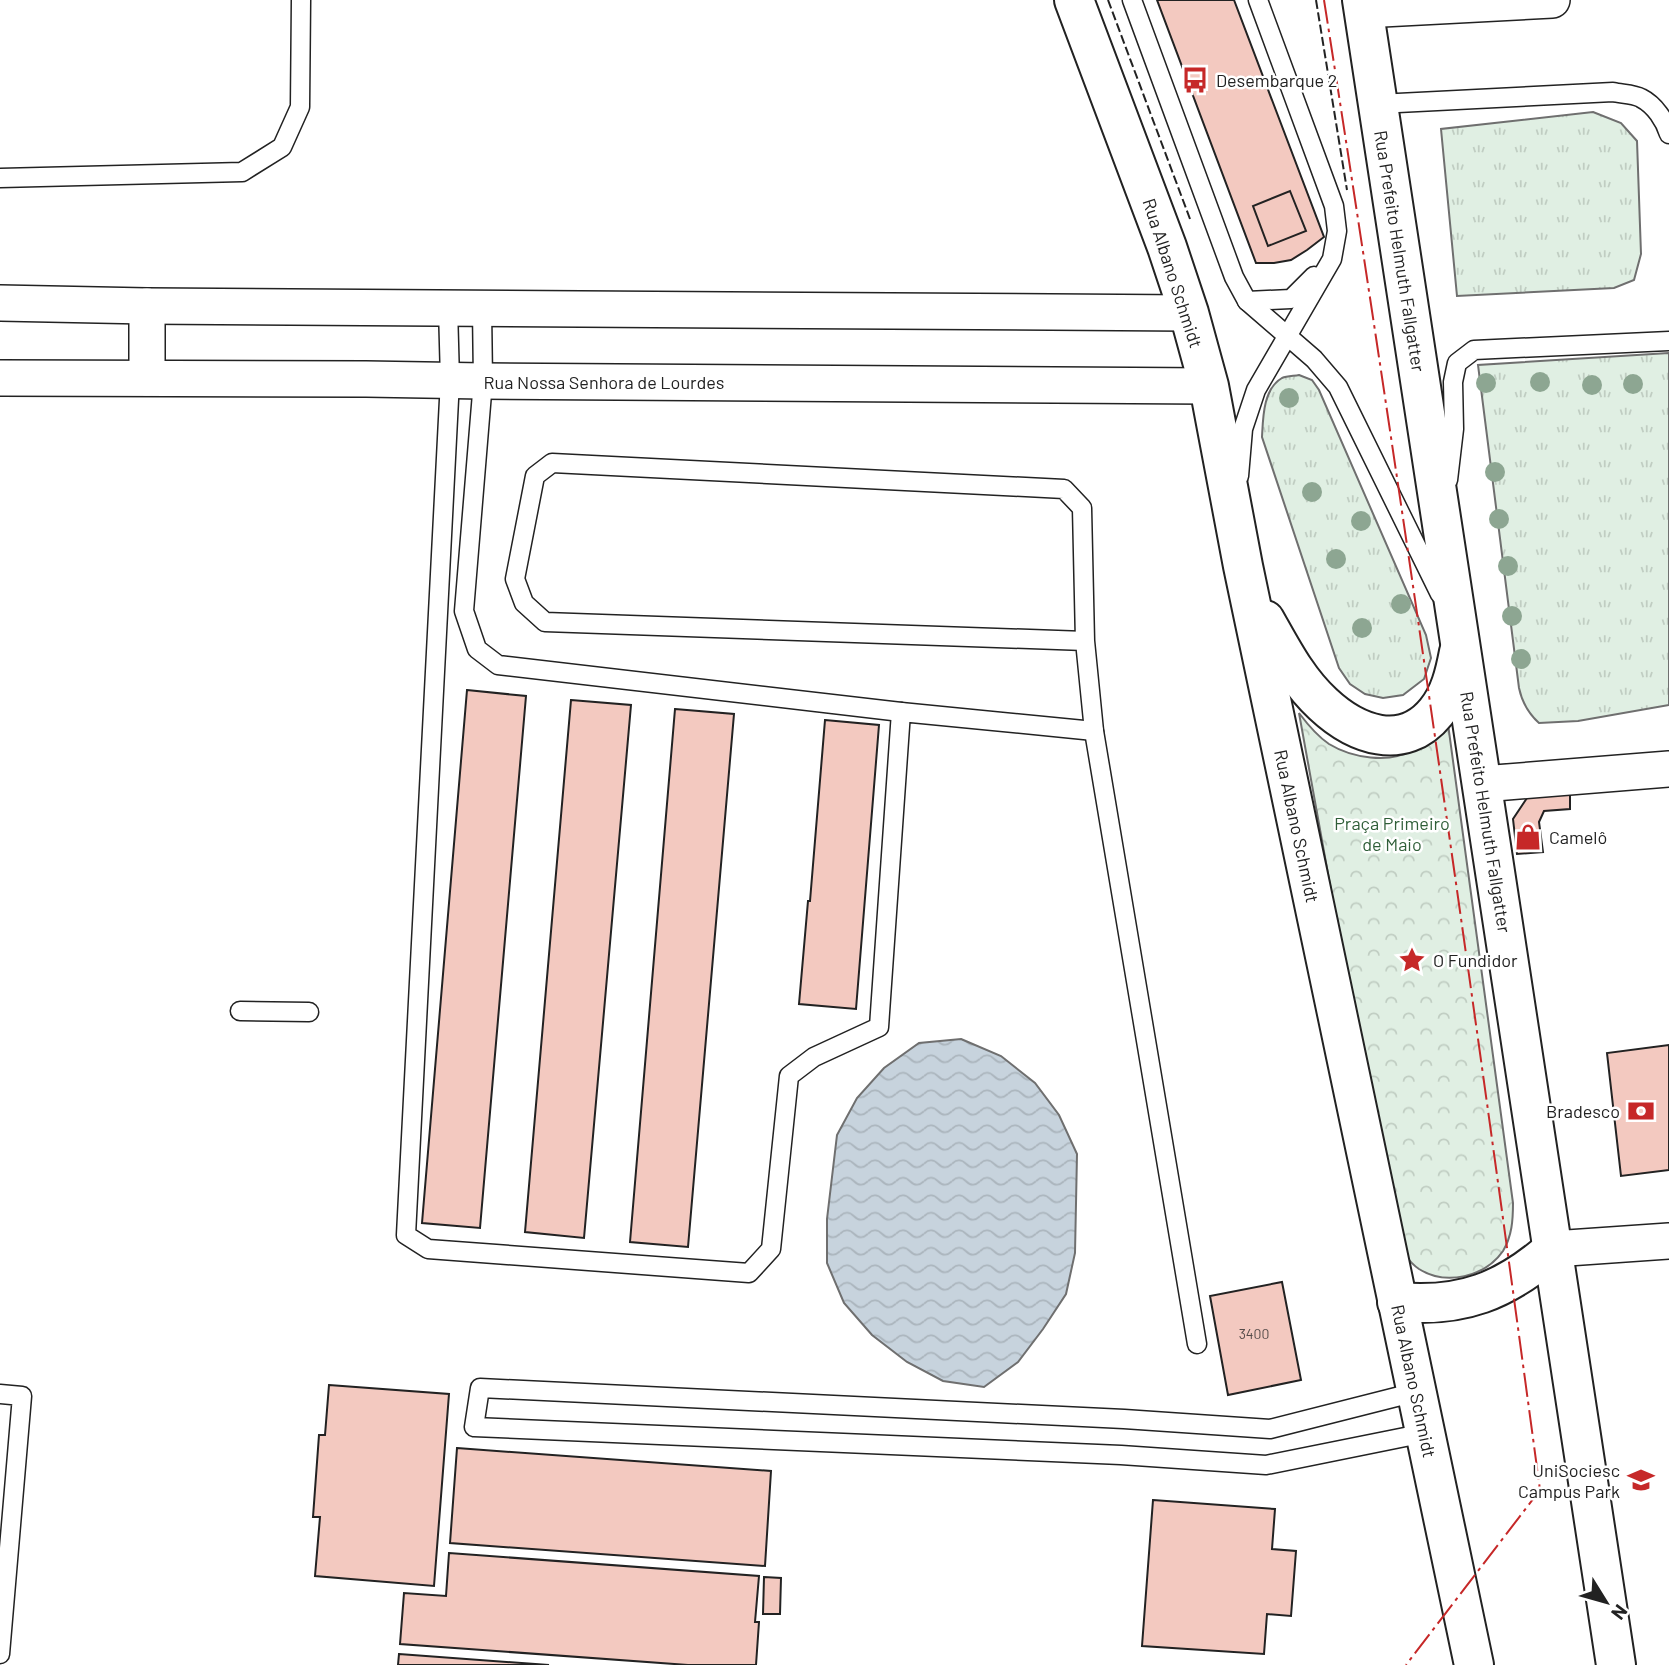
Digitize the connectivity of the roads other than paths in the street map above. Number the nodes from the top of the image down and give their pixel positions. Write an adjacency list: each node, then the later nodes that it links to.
1 (301, 0): 9 (lane)
2 (1074, 0): 15 (main road, Rua Albano Schmidt)
3 (1132, 0): 11 (lane)
4 (1258, 0): 10 (lane)
5 (1552, 0): 6 (street)
6 (1362, 5): 7 (main road, Rua Prefeito Helmuth Fallgatter)
7 (1378, 104): 8 (lane); 22 (main road, Rua Prefeito Helmuth Fallgatter)
8 (1669, 134)
9 (0, 178)
10 (1332, 259): 11 (lane); 16 (lane)
11 (1247, 301): 16 (lane)
12 (0, 303): 13 (street)
13 (147, 306): 14 (street); 19 (street)
14 (465, 308): 15 (street); 20 (lane); 20 (lane)
15 (1189, 313): 21 (main road, Rua Albano Schmidt)
16 (1287, 337): 23 (lane); 25 (lane)
17 (1669, 341): 22 (lane)
18 (0, 378): 19 (street, Rua Nossa Senhora de Lourdes)
19 (147, 378): 20 (street, Rua Nossa Senhora de Lourdes)
20 (467, 381): 21 (street, Rua Nossa Senhora de Lourdes); 26 (lane); 26 (lane)
21 (1209, 386): 23 (main road, Rua Albano Schmidt)
22 (1442, 522): 25 (main road, Rua Prefeito Helmuth Fallgatter)
23 (1243, 566): 25 (main road); 34 (main road, Rua Albano Schmidt)
24 (1085, 641): 24 (lane); 27 (lane)
25 (1461, 643): 29 (main road, Rua Prefeito Helmuth Fallgatter)
26 (901, 712): 27 (lane)
27 (1094, 731): 35 (lane)
28 (1669, 769): 29 (street)
29 (1482, 784): 33 (main road, Rua Prefeito Helmuth Fallgatter)
30 (240, 1011): 31 (lane)
31 (309, 1012)
32 (1669, 1241): 33 (street)
33 (1553, 1248): 34 (main road); 41 (main road, Rua Prefeito Helmuth Fallgatter)
34 (1397, 1302): 36 (main road, Rua Albano Schmidt)
35 (1197, 1344)
36 (1416, 1392): 38 (main road, Rua Albano Schmidt); 38 (lane)
37 (0, 1394): 39 (lane)
38 (1425, 1433): 40 (main road, Rua Albano Schmidt)
39 (0, 1654)
40 (1474, 1665)
41 (1616, 1665)

